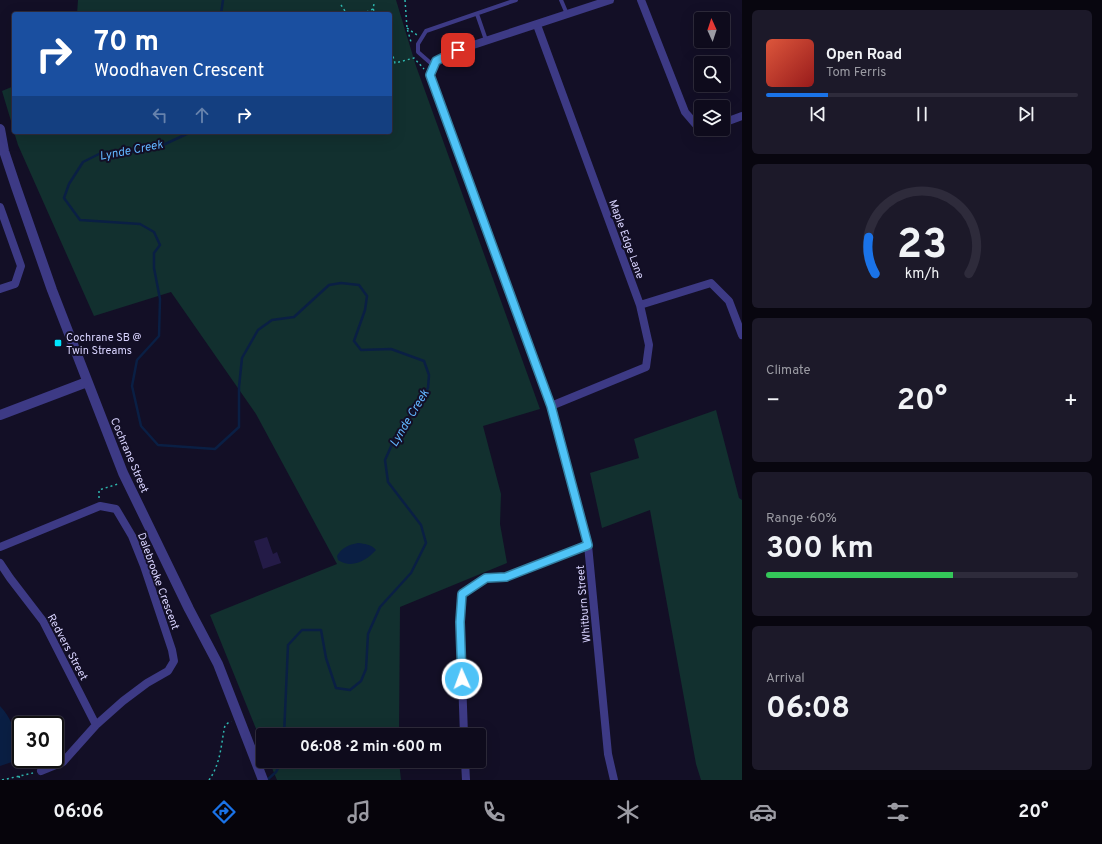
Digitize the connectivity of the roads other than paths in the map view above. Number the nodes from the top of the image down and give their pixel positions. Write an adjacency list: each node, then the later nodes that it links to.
1 (516, 0): 5 (lane)
2 (561, 0): 6 (lane)
3 (610, 0): 6 (street)
4 (641, 0): 12 (street)
5 (477, 14): 8 (lane); 9 (lane)
6 (567, 14): 7 (street)
7 (537, 25): 8 (street); 16 (street, Maple Edge Lane)
8 (486, 41): 9 (street)
9 (434, 66): 19 (street, Whitburn Street)
10 (742, 116): 11 (street)
11 (730, 120)
12 (694, 122)
13 (0, 129): 18 (street, Cochrane Street)
14 (0, 207): 15 (street)
15 (0, 289)
16 (640, 305): 17 (street); 19 (street, Maple Edge Lane)
17 (742, 335)
18 (87, 382): 20 (street); 28 (street, Cochrane Street)
19 (551, 406): 21 (street, Whitburn Street)
20 (0, 415)
21 (588, 545): 25 (street); 30 (street, Whitburn Street)
22 (0, 547): 24 (street, Dalebrooke Crescent)
23 (0, 563): 24 (street, Redvers Street)
24 (96, 725): 27 (street, Dalebrooke Crescent)
25 (464, 728)
26 (465, 768): 29 (street)
27 (41, 771)
28 (263, 780)
29 (466, 780)
30 (614, 780)

